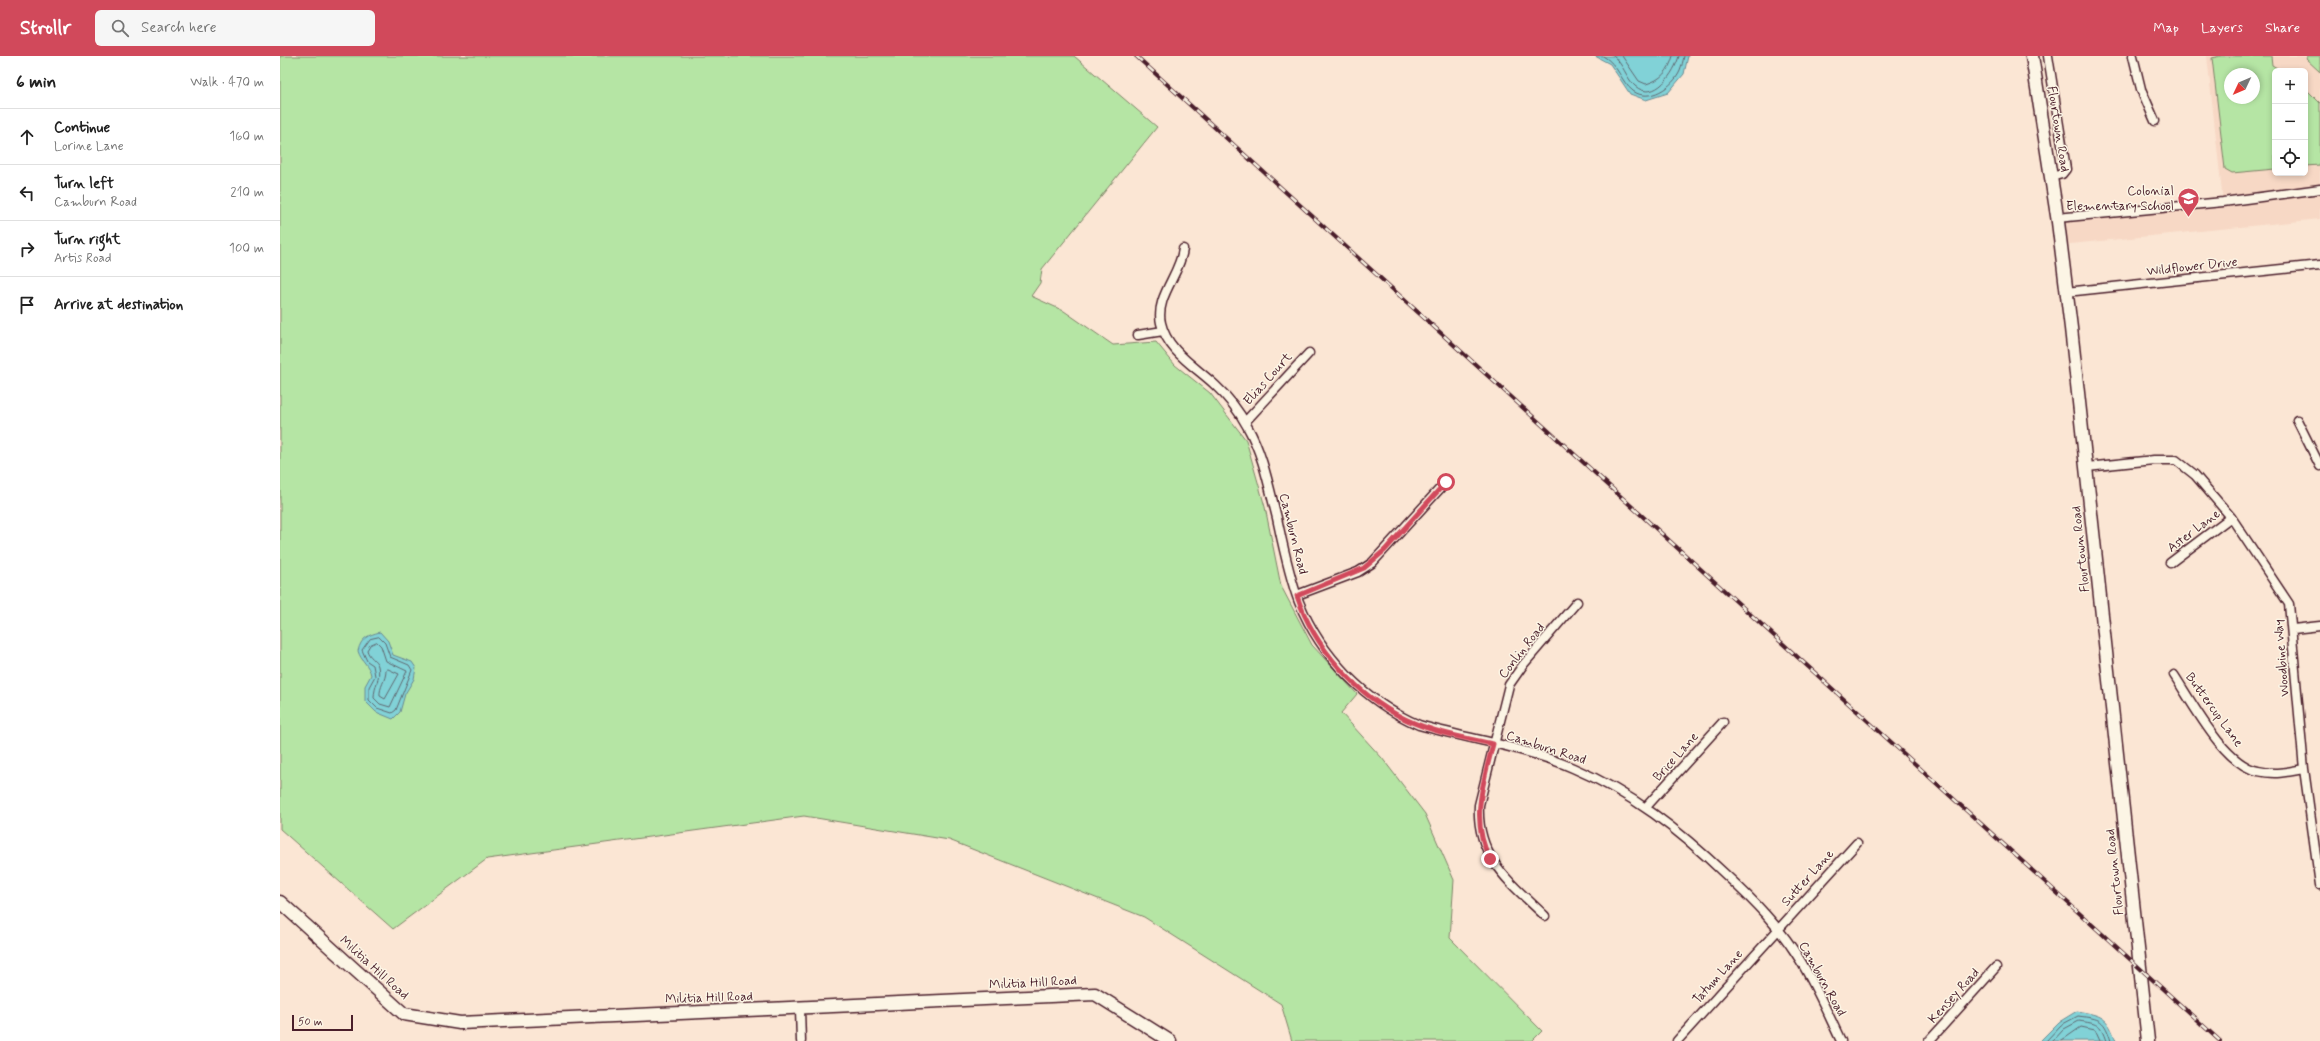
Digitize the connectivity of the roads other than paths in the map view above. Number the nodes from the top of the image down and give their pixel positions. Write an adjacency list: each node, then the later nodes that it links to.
1 (2032, 56): 5 (main road, Flourtown Road)
2 (2048, 56): 5 (street)
3 (2133, 56): 4 (street)
4 (2155, 121)
5 (2051, 177): 7 (main road, Flourtown Road)
6 (2320, 189): 7 (street)
7 (2057, 218): 10 (main road, Flourtown Road)
8 (1183, 249): 11 (street, Camburn Road)
9 (2320, 265): 10 (street, Wildflower Drive)
10 (2066, 292): 17 (main road, Flourtown Road)
11 (1163, 331): 12 (street); 15 (street, Camburn Road)
12 (1138, 335)
13 (1309, 353): 15 (street, Elias Court)
14 (2297, 420): 16 (street)
15 (1245, 422): 21 (street, Camburn Road)
16 (2320, 466)
17 (2087, 467): 19 (street, Woodbine Way); 42 (main road, Flourtown Road)
18 (1446, 482): 21 (street)
19 (2231, 517): 20 (street, Aster Lane); 24 (street, Woodbine Way)
20 (2170, 564)
21 (1297, 596): 27 (street, Camburn Road)
22 (1577, 602): 27 (street, Conlin Road)
23 (2320, 626): 24 (street)
24 (2293, 629): 28 (street, Woodbine Way)
25 (2174, 675): 28 (street, Buttercup Lane)
26 (1723, 722): 29 (street, Brice Lane)
27 (1493, 744): 29 (street, Camburn Road); 33 (street, Conlin Road)
28 (2304, 769): 31 (street, Woodbine Way)
29 (1646, 807): 34 (street, Camburn Road)
30 (1857, 843): 34 (street, Sutter Lane)
31 (2320, 885)
32 (280, 902): 36 (main road, Militia Hill Road)
33 (1545, 916)
34 (1778, 929): 39 (street, Tatum Lane); 40 (street, Camburn Road)
35 (1996, 967): 41 (street, Kensey Road)
36 (800, 1009): 37 (street); 38 (main road, Militia Hill Road)
37 (800, 1041)
38 (1170, 1041)
39 (1677, 1041)
40 (1841, 1041)
41 (1929, 1041)
42 (2148, 1041)

